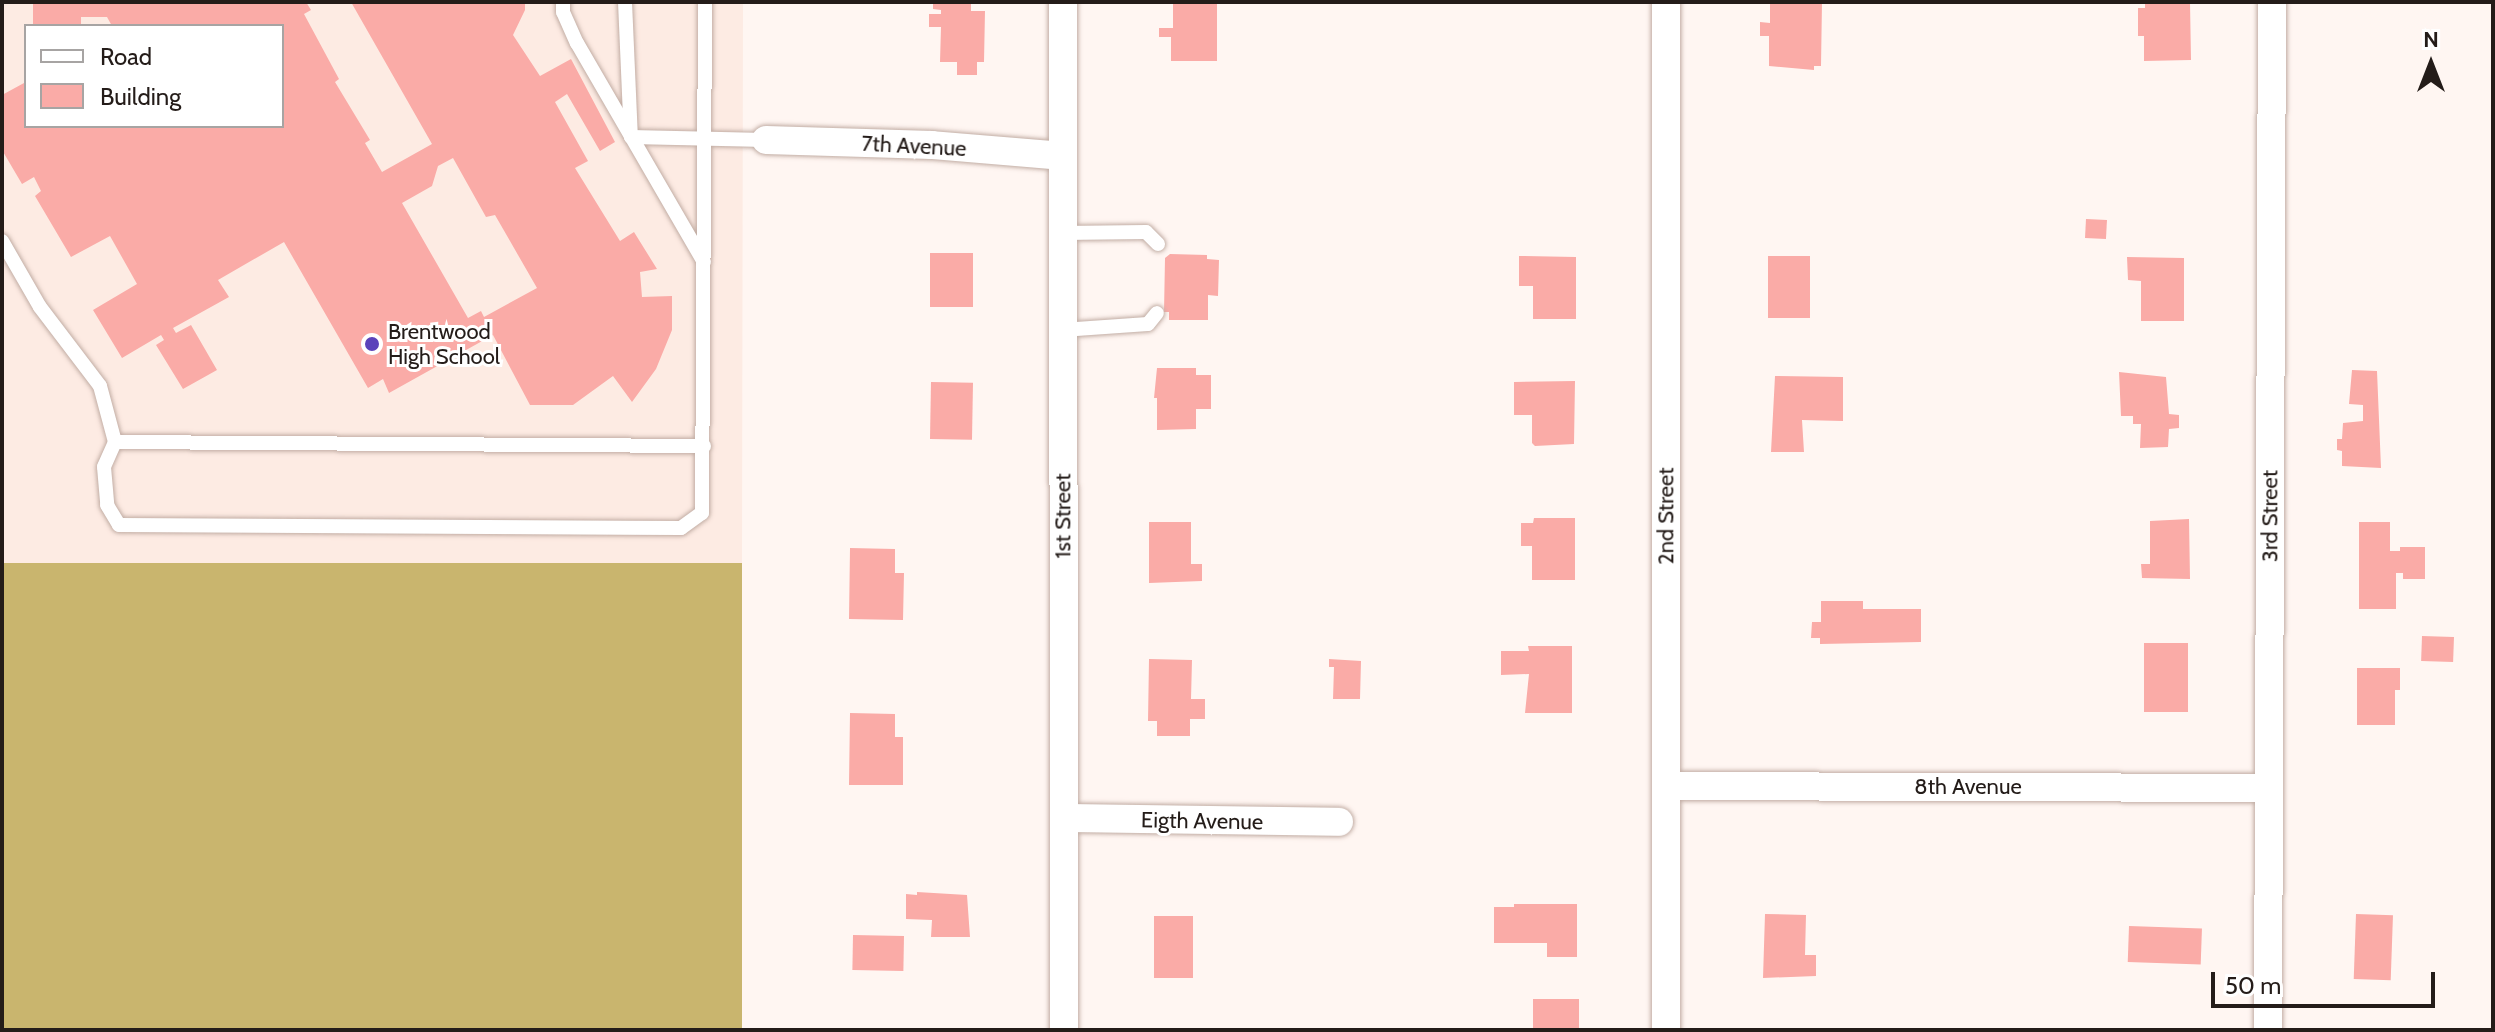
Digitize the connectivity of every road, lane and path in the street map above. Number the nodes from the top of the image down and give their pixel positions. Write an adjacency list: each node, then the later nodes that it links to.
1 (563, 2): 7 (lane)
2 (625, 2): 7 (lane)
3 (705, 2): 8 (lane)
4 (1063, 2): 10 (street, 1st Street)
5 (1666, 2): 19 (street, 2nd Street)
6 (2272, 2): 20 (street, 3rd Street)
7 (631, 137): 8 (lane); 14 (lane)
8 (704, 138): 9 (lane); 14 (lane)
9 (766, 140): 10 (street, 7th Avenue)
10 (1062, 156): 11 (street, 1st Street)
11 (1062, 233): 13 (lane); 16 (street, 1st Street)
12 (2, 241): 17 (lane)
13 (1158, 244)
14 (704, 263): 18 (lane)
15 (1157, 313): 16 (lane)
16 (1062, 330): 21 (street, 1st Street)
17 (115, 442): 18 (lane); 18 (lane)
18 (704, 446)
19 (1667, 786): 20 (street, 8th Avenue); 24 (street, 2nd Street)
20 (2268, 788): 25 (street, 3rd Street)
21 (1065, 818): 22 (street, Eigth Avenue); 23 (street, 1st Street)
22 (1339, 822)
23 (1064, 1030)
24 (1666, 1030)
25 (2268, 1030)

